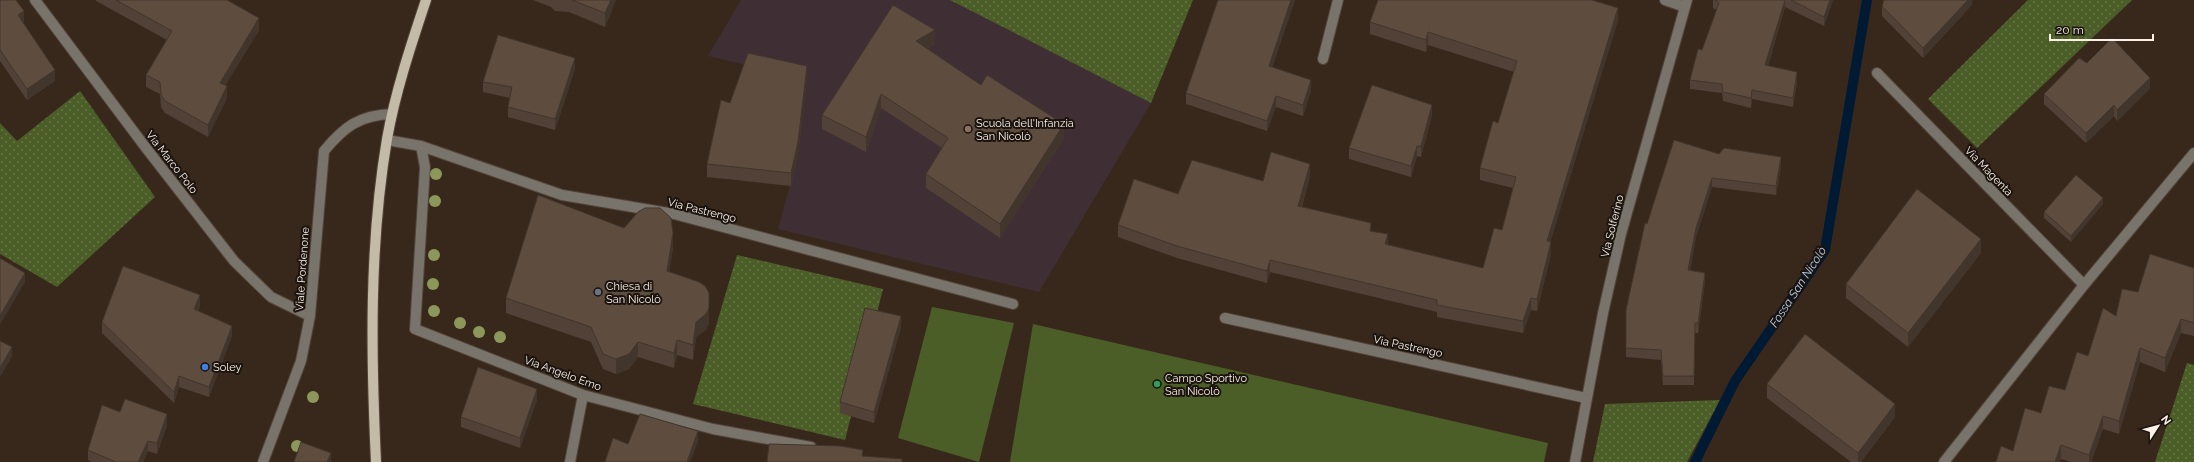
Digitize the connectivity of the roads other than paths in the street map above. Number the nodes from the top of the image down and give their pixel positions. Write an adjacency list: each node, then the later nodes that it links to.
1 (35, 0): 14 (street, Via Marco Polo)
2 (426, 0): 8 (main road)
3 (1338, 0): 6 (street)
4 (1665, 0): 5 (street)
5 (1686, 3): 17 (street, Via Solferino)
6 (1323, 59)
7 (1877, 73): 12 (street, Via Magenta)
8 (392, 114): 9 (main road); 14 (street, Viale Pordenone)
9 (387, 140): 10 (street, Via Pastrengo); 20 (main road)
10 (421, 146): 13 (street, Via Pastrengo); 16 (street, Via Angelo Emo)
11 (2194, 152): 12 (street)
12 (2084, 285): 23 (street)
13 (1013, 304)
14 (310, 316): 19 (street, Viale Pordenone)
15 (1225, 318): 17 (street, Via Pastrengo)
16 (583, 394): 18 (street, Via Angelo Emo); 21 (street)
17 (1586, 398): 22 (street, Via Solferino)
18 (820, 449)
19 (263, 462)
20 (376, 462)
21 (570, 462)
22 (1575, 462)
23 (1944, 462)

